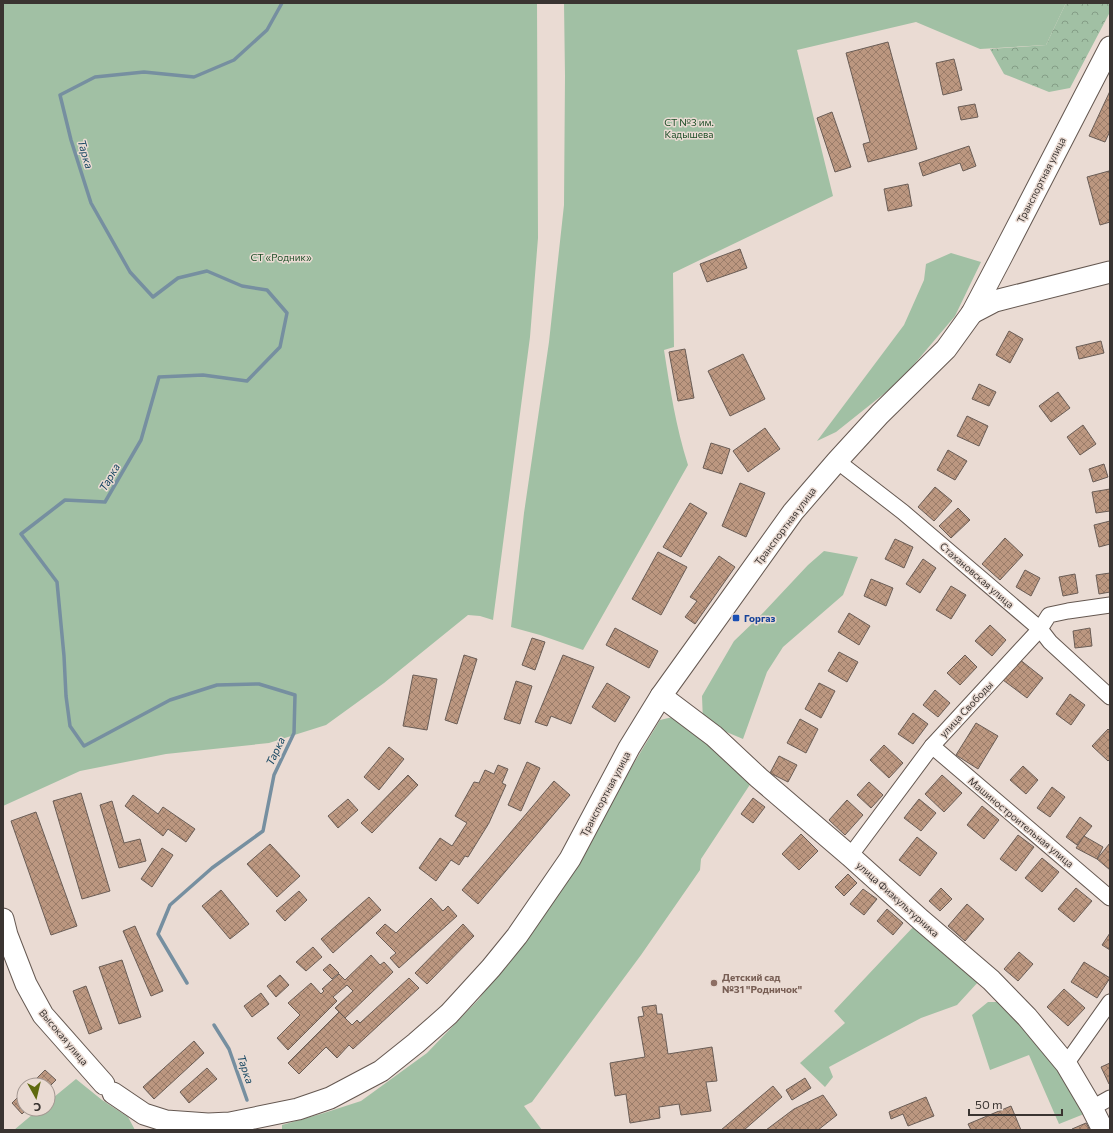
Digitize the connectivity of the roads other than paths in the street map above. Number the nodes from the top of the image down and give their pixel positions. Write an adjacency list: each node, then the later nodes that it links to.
1 (1110, 47): 3 (street, Транспортная улица)
2 (1110, 272): 3 (street, Транспортная улица)
3 (972, 313): 4 (street, Транспортная улица)
4 (837, 461): 6 (street, Стахановская улица); 7 (street, Транспортная улица)
5 (1110, 605): 6 (street, улица Свободы)
6 (1040, 629): 8 (street, Стахановская улица); 9 (street, улица Свободы)
7 (661, 696): 10 (street, улица Физкультурника); 17 (street, Транспортная улица)
8 (1110, 697)
9 (932, 746): 10 (street, улица Свободы); 11 (street, Машиностроительная улица)
10 (850, 856): 14 (street, улица Физкультурника)
11 (1110, 898)
12 (3, 919): 16 (street, Высокая улица)
13 (1110, 1002): 14 (street)
14 (1066, 1064): 15 (street, улица Физкультурника)
15 (1101, 1103): 19 (street, улица Физкультурника)
16 (146, 1122): 17 (street, Транспортная улица)
17 (230, 1123): 18 (street)
18 (203, 1130)
19 (1103, 1130)

